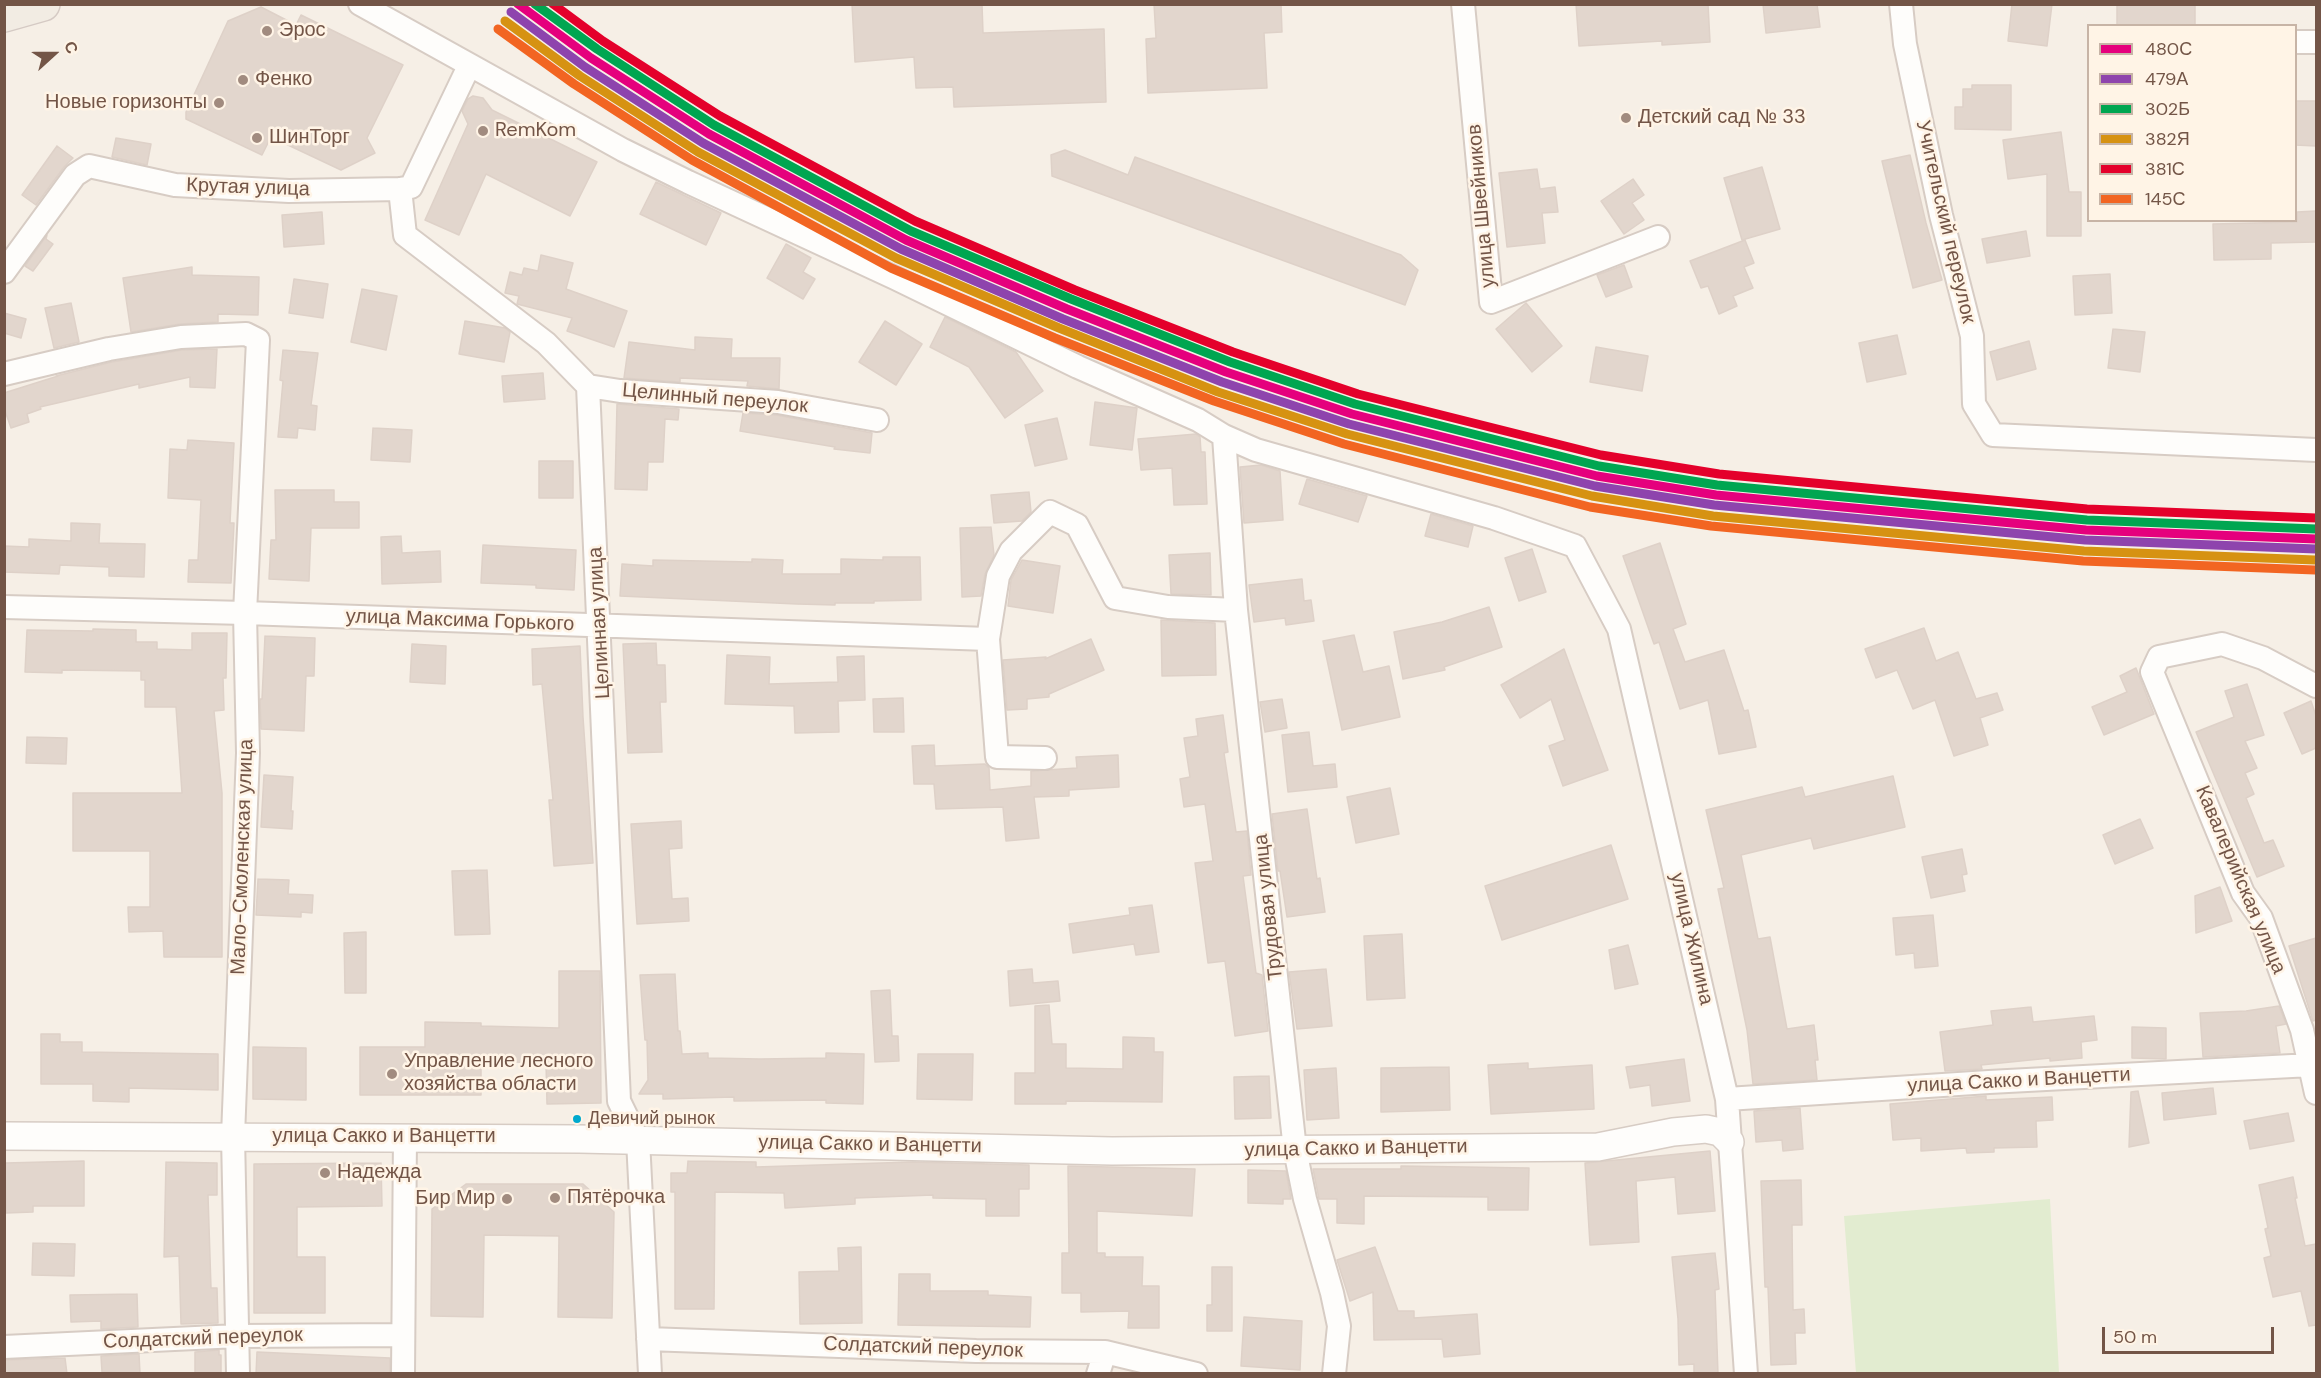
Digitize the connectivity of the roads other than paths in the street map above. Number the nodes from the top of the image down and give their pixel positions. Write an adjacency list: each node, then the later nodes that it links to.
1 (43, 4): 5 (main road)
2 (360, 4): 8 (street, улица Жилина)
3 (1463, 4): 10 (street, улица Швейников)
4 (1901, 4): 16 (street, Учительский переулок)
5 (4, 15)
6 (2297, 42): 7 (street)
7 (2316, 42)
8 (469, 66): 9 (street); 15 (street, улица Жилина)
9 (400, 189): 11 (street, Крутая улица); 13 (street)
10 (1658, 237)
11 (4, 272)
12 (4, 374): 19 (street, Мало-Смоленская улица)
13 (588, 386): 14 (street, Целинный переулок); 20 (street, Целинная улица)
14 (877, 420)
15 (1224, 436): 18 (street, Трудовая улица); 26 (street, улица Жилина)
16 (2316, 450)
17 (4, 607): 19 (street, улица Максима Горького)
18 (1236, 610): 21 (street); 32 (street, Трудовая улица)
19 (245, 613): 20 (street, улица Максима Горького); 28 (street, Мало-Смоленская улица)
20 (600, 626): 21 (street, улица Максима Горького); 30 (street, Целинная улица)
21 (988, 639): 23 (street)
22 (2316, 686): 24 (street, Кавалерийская улица)
23 (1046, 758)
24 (2311, 1065): 25 (street, Кавалерийская улица); 26 (street, улица Сакко и Ванцетти)
25 (2316, 1093)
26 (1727, 1099): 31 (street, улица Жилина)
27 (4, 1136): 28 (street, улица Сакко и Ванцетти)
28 (233, 1136): 29 (street, улица Сакко и Ванцетти); 34 (street, Мало-Смоленская улица)
29 (405, 1137): 30 (street, улица Сакко и Ванцетти); 33 (street)
30 (638, 1140): 32 (street, улица Сакко и Ванцетти); 35 (street)
31 (1730, 1142): 32 (street, улица Сакко и Ванцетти); 44 (street, улица Жилина)
32 (1295, 1150): 43 (street, Трудовая улица)
33 (402, 1335): 34 (street, Солдатский переулок); 39 (street)
34 (238, 1336): 36 (street, Солдатский переулок); 38 (street, Мало-Смоленская улица)
35 (648, 1339): 37 (street, Солдатский переулок); 40 (street)
36 (4, 1347)
37 (1105, 1352): 41 (street); 42 (street, Солдатский переулок)
38 (238, 1374)
39 (403, 1374)
40 (650, 1374)
41 (1098, 1374)
42 (1196, 1374)
43 (1334, 1374)
44 (1746, 1374)

